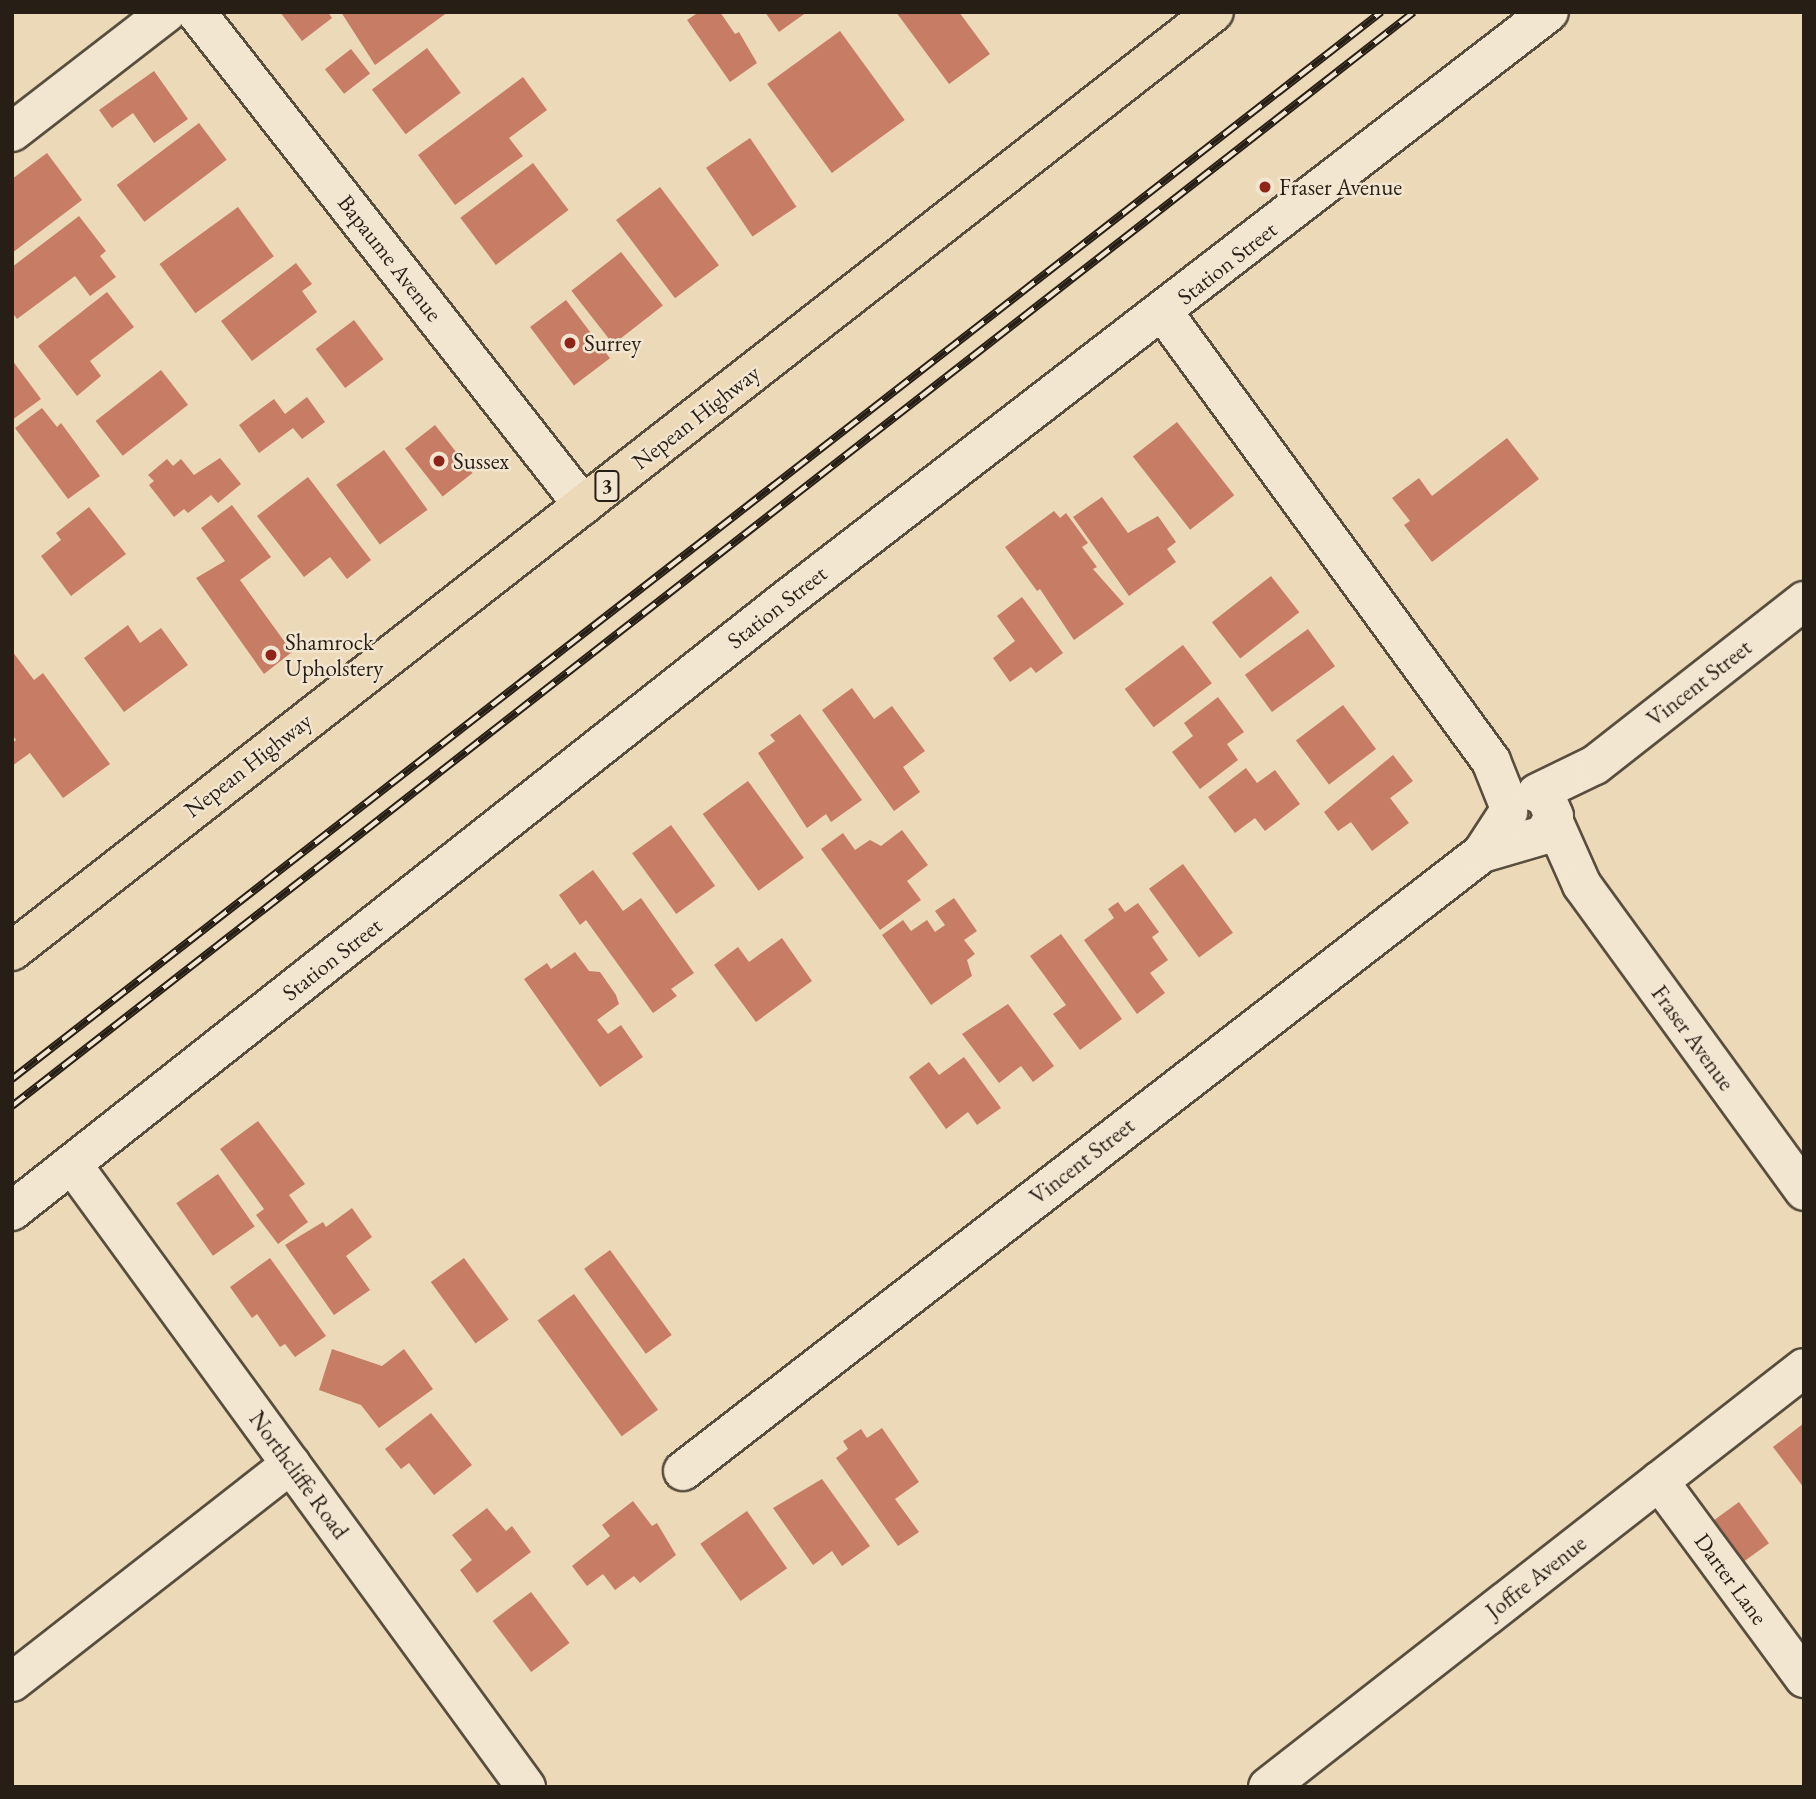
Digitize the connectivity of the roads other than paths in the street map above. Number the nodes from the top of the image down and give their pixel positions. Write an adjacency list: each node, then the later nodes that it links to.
1 (167, 12): 5 (street)
2 (197, 12): 7 (street, Bapaume Avenue)
3 (1214, 12): 7 (highway, Nepean Highway / 3)
4 (1549, 12): 6 (street, Station Street)
5 (12, 132)
6 (1163, 312): 9 (street, Fraser Avenue); 11 (street, Station Street)
7 (583, 505): 10 (highway, Nepean Highway / 3)
8 (1804, 601): 9 (street, Vincent Street)
9 (1531, 815): 12 (street, Fraser Avenue); 16 (street, Vincent Street)
10 (12, 951)
11 (72, 1164): 13 (street, Station Street); 15 (street, Northcliffe Road)
12 (1804, 1191)
13 (12, 1211)
14 (1804, 1368): 17 (street, Joffre Avenue)
15 (291, 1464): 19 (street); 20 (street, Northcliffe Road)
16 (683, 1471)
17 (1659, 1481): 18 (street, Darter Lane); 21 (street, Joffre Avenue)
18 (1804, 1678)
19 (12, 1682)
20 (526, 1787)
21 (1268, 1787)

